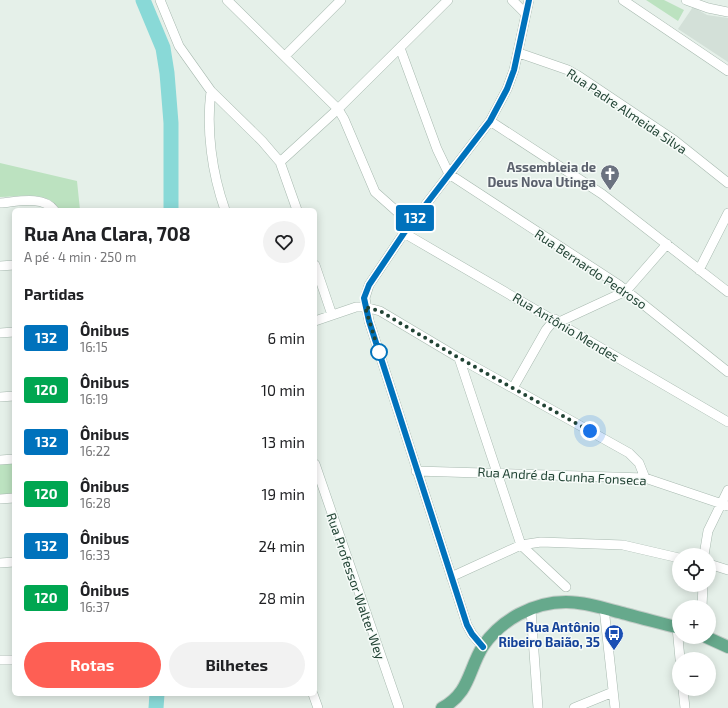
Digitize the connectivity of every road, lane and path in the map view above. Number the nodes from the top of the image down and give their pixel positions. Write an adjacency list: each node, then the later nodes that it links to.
1 (160, 0): 15 (street)
2 (341, 0): 13 (street)
3 (448, 0): 11 (street)
4 (512, 0): 10 (street)
5 (529, 0): 10 (street)
6 (623, 0): 14 (street)
7 (686, 0): 9 (street)
8 (230, 1): 13 (street)
9 (728, 12)
10 (525, 13): 12 (street)
11 (400, 48): 16 (street); 19 (street)
12 (519, 53): 17 (street); 20 (street, Rua Padre Almeida Silva)
13 (285, 56): 16 (street)
14 (728, 70)
15 (211, 91): 18 (street); 23 (street)
16 (338, 109): 18 (street); 26 (street)
17 (490, 121): 19 (street); 28 (street)
18 (280, 162): 24 (street)
19 (449, 174): 26 (street); 33 (street, Rua Bernardo Pedroso)
20 (728, 183)
21 (0, 203): 22 (street)
22 (52, 208)
23 (224, 208)
24 (296, 208)
25 (728, 213): 31 (street)
26 (411, 224): 27 (street)
27 (404, 233): 35 (street); 38 (street, Rua Antônio Mendes)
28 (667, 244): 31 (street); 33 (street)
29 (12, 265): 30 (street)
30 (0, 266)
31 (699, 270): 34 (street)
32 (317, 271): 36 (street)
33 (626, 291): 38 (street); 42 (street, Rua Bernardo Pedroso)
34 (728, 292)
35 (365, 307): 36 (street); 41 (street); 50 (street)
36 (332, 315): 37 (street)
37 (317, 320)
38 (557, 321): 43 (street); 46 (street, Rua Antônio Mendes)
39 (12, 332): 40 (street)
40 (0, 333)
41 (459, 358): 43 (street); 51 (street)
42 (728, 372)
43 (513, 388): 52 (street)
44 (12, 396): 45 (street)
45 (0, 397)
46 (728, 422)
47 (12, 459): 48 (street)
48 (0, 460)
49 (317, 470): 78 (street, Rua Professor Walter Wey)
50 (416, 471): 51 (street, Rua André da Cunha Fonseca); 64 (street)
51 (498, 472): 52 (street, Rua André da Cunha Fonseca); 57 (street)
52 (644, 478): 56 (street, Rua André da Cunha Fonseca)
53 (728, 490): 56 (street)
54 (12, 498): 55 (street)
55 (0, 499)
56 (725, 505): 58 (street)
57 (521, 545): 59 (street); 64 (street); 65 (street)
58 (705, 548)
59 (672, 556)
60 (0, 562): 61 (street)
61 (12, 562)
62 (716, 566): 63 (street)
63 (728, 570)
64 (451, 577): 70 (street)
65 (566, 587)
66 (604, 608): 67 (main road); 68 (main road); 74 (street)
67 (531, 610): 70 (main road); 80 (street)
68 (672, 626)
69 (716, 642): 71 (main road)
70 (483, 647): 79 (main road)
71 (728, 647)
72 (0, 660): 73 (street)
73 (12, 660)
74 (613, 692): 81 (street); 82 (street)
75 (314, 696): 77 (street)
76 (684, 696): 83 (street)
77 (318, 708)
78 (399, 708)
79 (442, 708)
80 (538, 708)
81 (574, 708)
82 (615, 708)
83 (685, 708)

